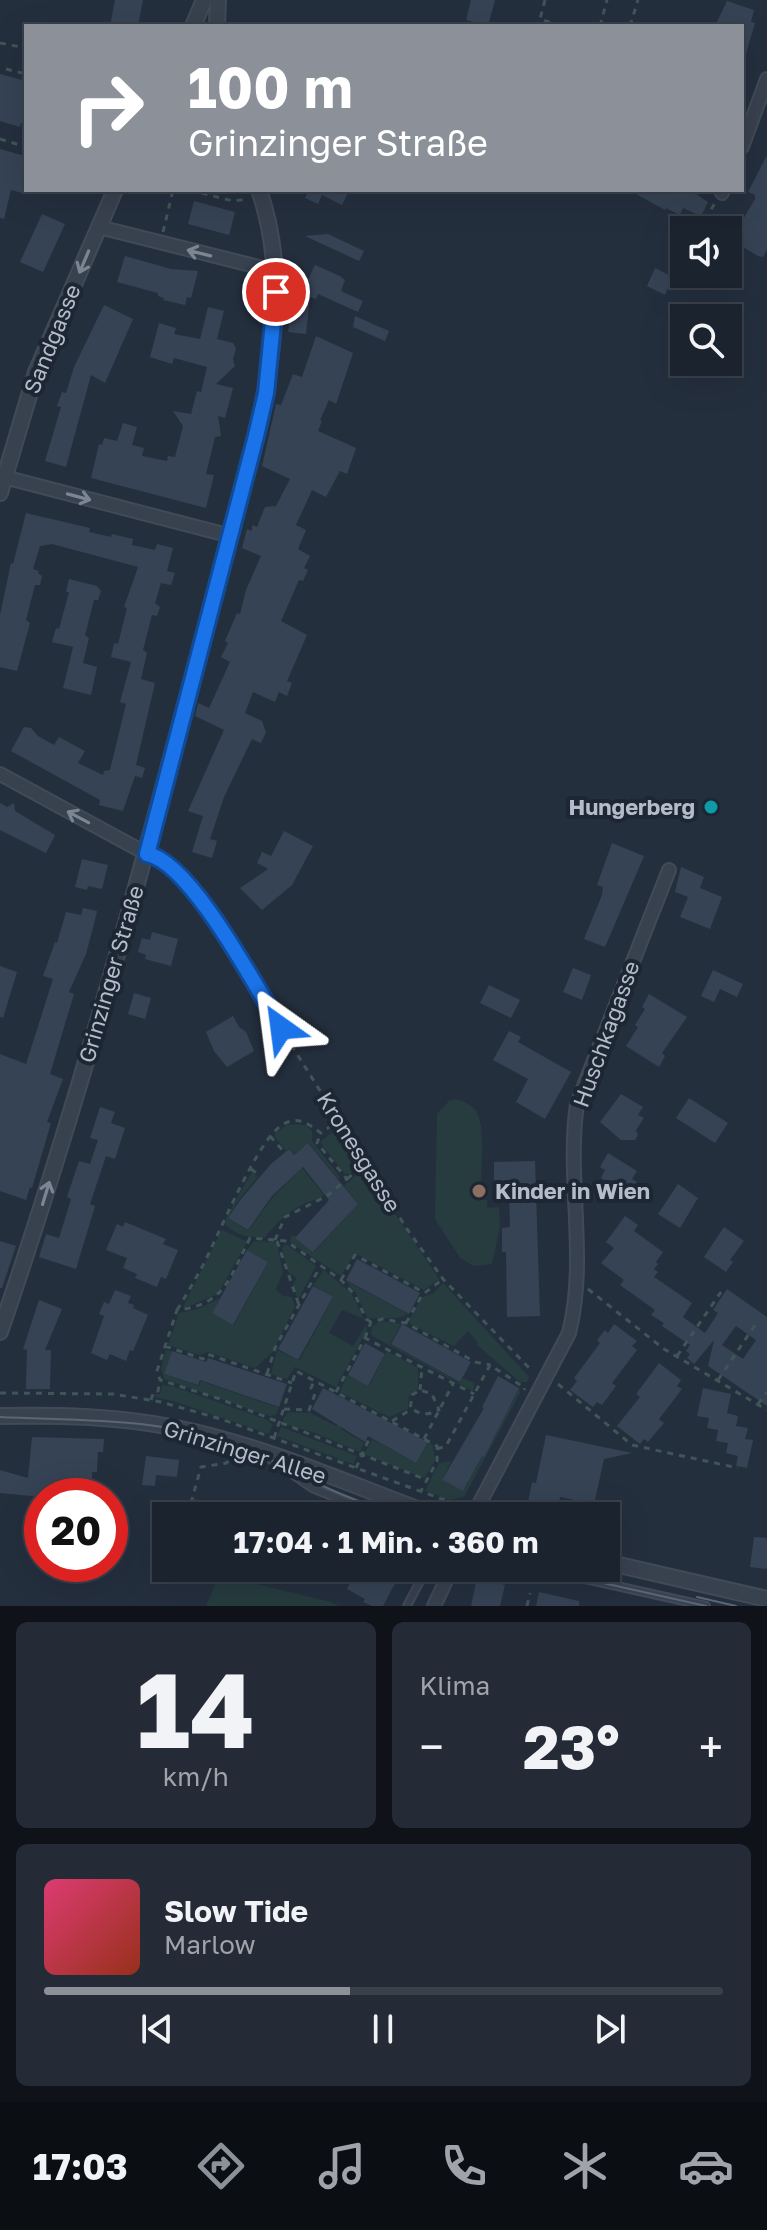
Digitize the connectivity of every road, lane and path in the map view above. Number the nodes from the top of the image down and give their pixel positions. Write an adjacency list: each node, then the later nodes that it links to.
1 (204, 0): 6 (street)
2 (218, 0): 7 (street)
3 (545, 0): 8 (path)
4 (607, 0): 9 (path)
5 (638, 0): 10 (path)
6 (194, 24)
7 (217, 24)
8 (556, 24)
9 (601, 24)
10 (631, 24)
11 (0, 43): 12 (path)
12 (24, 48)
13 (6, 69): 14 (path)
14 (24, 74)
15 (767, 79): 17 (street)
16 (0, 139): 18 (path)
17 (744, 142)
18 (24, 146)
19 (114, 192): 25 (street, Sandgasse)
20 (173, 192): 26 (path)
21 (198, 192): 23 (path)
22 (721, 192): 24 (path)
23 (260, 194): 27 (street, Grinzinger Straße)
24 (707, 216)
25 (99, 227): 26 (street); 28 (street, Sandgasse, one-way to 28)
26 (161, 243): 27 (street, one-way to 26)
27 (275, 271): 30 (street, Grinzinger Straße)
28 (4, 477): 29 (street, Sandgasse); 30 (street, one-way to 30)
29 (0, 493)
30 (231, 536): 32 (street, Grinzinger Straße)
31 (0, 774): 32 (street, one-way to 31)
32 (147, 854): 34 (lane); 55 (street, Grinzinger Straße, one-way to 32)
33 (669, 870): 46 (street, Huschkagasse)
34 (281, 1028): 35 (path, Kronesgasse)
35 (339, 1120): 36 (path); 39 (path, Kronesgasse)
36 (321, 1133): 37 (path); 42 (path)
37 (270, 1136): 38 (path); 40 (path)
38 (284, 1152)
39 (365, 1164): 42 (path); 45 (path, Kronesgasse)
40 (251, 1169): 41 (path); 51 (path)
41 (259, 1175)
42 (347, 1179): 43 (path)
43 (276, 1240): 44 (path); 50 (path); 51 (path)
44 (321, 1266): 47 (path); 50 (path)
45 (443, 1279): 49 (path); 64 (path, Kronesgasse)
46 (576, 1279): 58 (path); 64 (street, Huschkagasse)
47 (341, 1280): 49 (path); 52 (path)
48 (721, 1292): 58 (path)
49 (425, 1293): 53 (path)
50 (299, 1305): 61 (path)
51 (177, 1310): 57 (path)
52 (371, 1322): 53 (path); 56 (path)
53 (406, 1323): 59 (path)
54 (755, 1325): 65 (path)
55 (0, 1332)
56 (365, 1338): 60 (path); 69 (path)
57 (165, 1346): 61 (path); 62 (path)
58 (677, 1356): 65 (path)
59 (490, 1365): 71 (path); 73 (path)
60 (422, 1367): 67 (path); 68 (path)
61 (267, 1374): 66 (path)
62 (160, 1380): 72 (path); 81 (path)
63 (314, 1380): 66 (path); 69 (path); 76 (path)
64 (546, 1380): 90 (path, Kronesgasse); 96 (street, Huschkagasse)
65 (718, 1380): 74 (path)
66 (292, 1383): 76 (path)
67 (453, 1384): 71 (path); 77 (path)
68 (420, 1390): 75 (path); 77 (path)
69 (336, 1392): 80 (path)
70 (767, 1392): 74 (path)
71 (474, 1394): 85 (path)
72 (151, 1401)
73 (518, 1401)
74 (758, 1404): 78 (path)
75 (411, 1407): 77 (path); 80 (path)
76 (284, 1409): 81 (path)
77 (439, 1410): 84 (path)
78 (767, 1410)
79 (0, 1416): 86 (street, Grinzinger Allee)
80 (392, 1421): 84 (path)
81 (279, 1424): 82 (path); 87 (path)
82 (274, 1438)
83 (369, 1439): 87 (path)
84 (424, 1439): 85 (path)
85 (437, 1449): 91 (path)
86 (265, 1454): 94 (lane); 95 (street, Grinzinger Allee)
87 (360, 1455): 89 (path); 91 (path)
88 (229, 1457): 93 (path)
89 (356, 1468)
90 (738, 1468)
91 (427, 1480): 92 (path)
92 (421, 1491)
93 (191, 1502)
94 (346, 1502)
95 (397, 1502)
96 (481, 1502)
97 (620, 1565): 102 (street)
98 (420, 1582): 103 (lane)
99 (445, 1582): 104 (street)
100 (599, 1582): 106 (lane)
101 (530, 1593): 105 (path)
102 (767, 1599)
103 (407, 1606)
104 (434, 1606)
105 (527, 1606)
106 (706, 1606)

